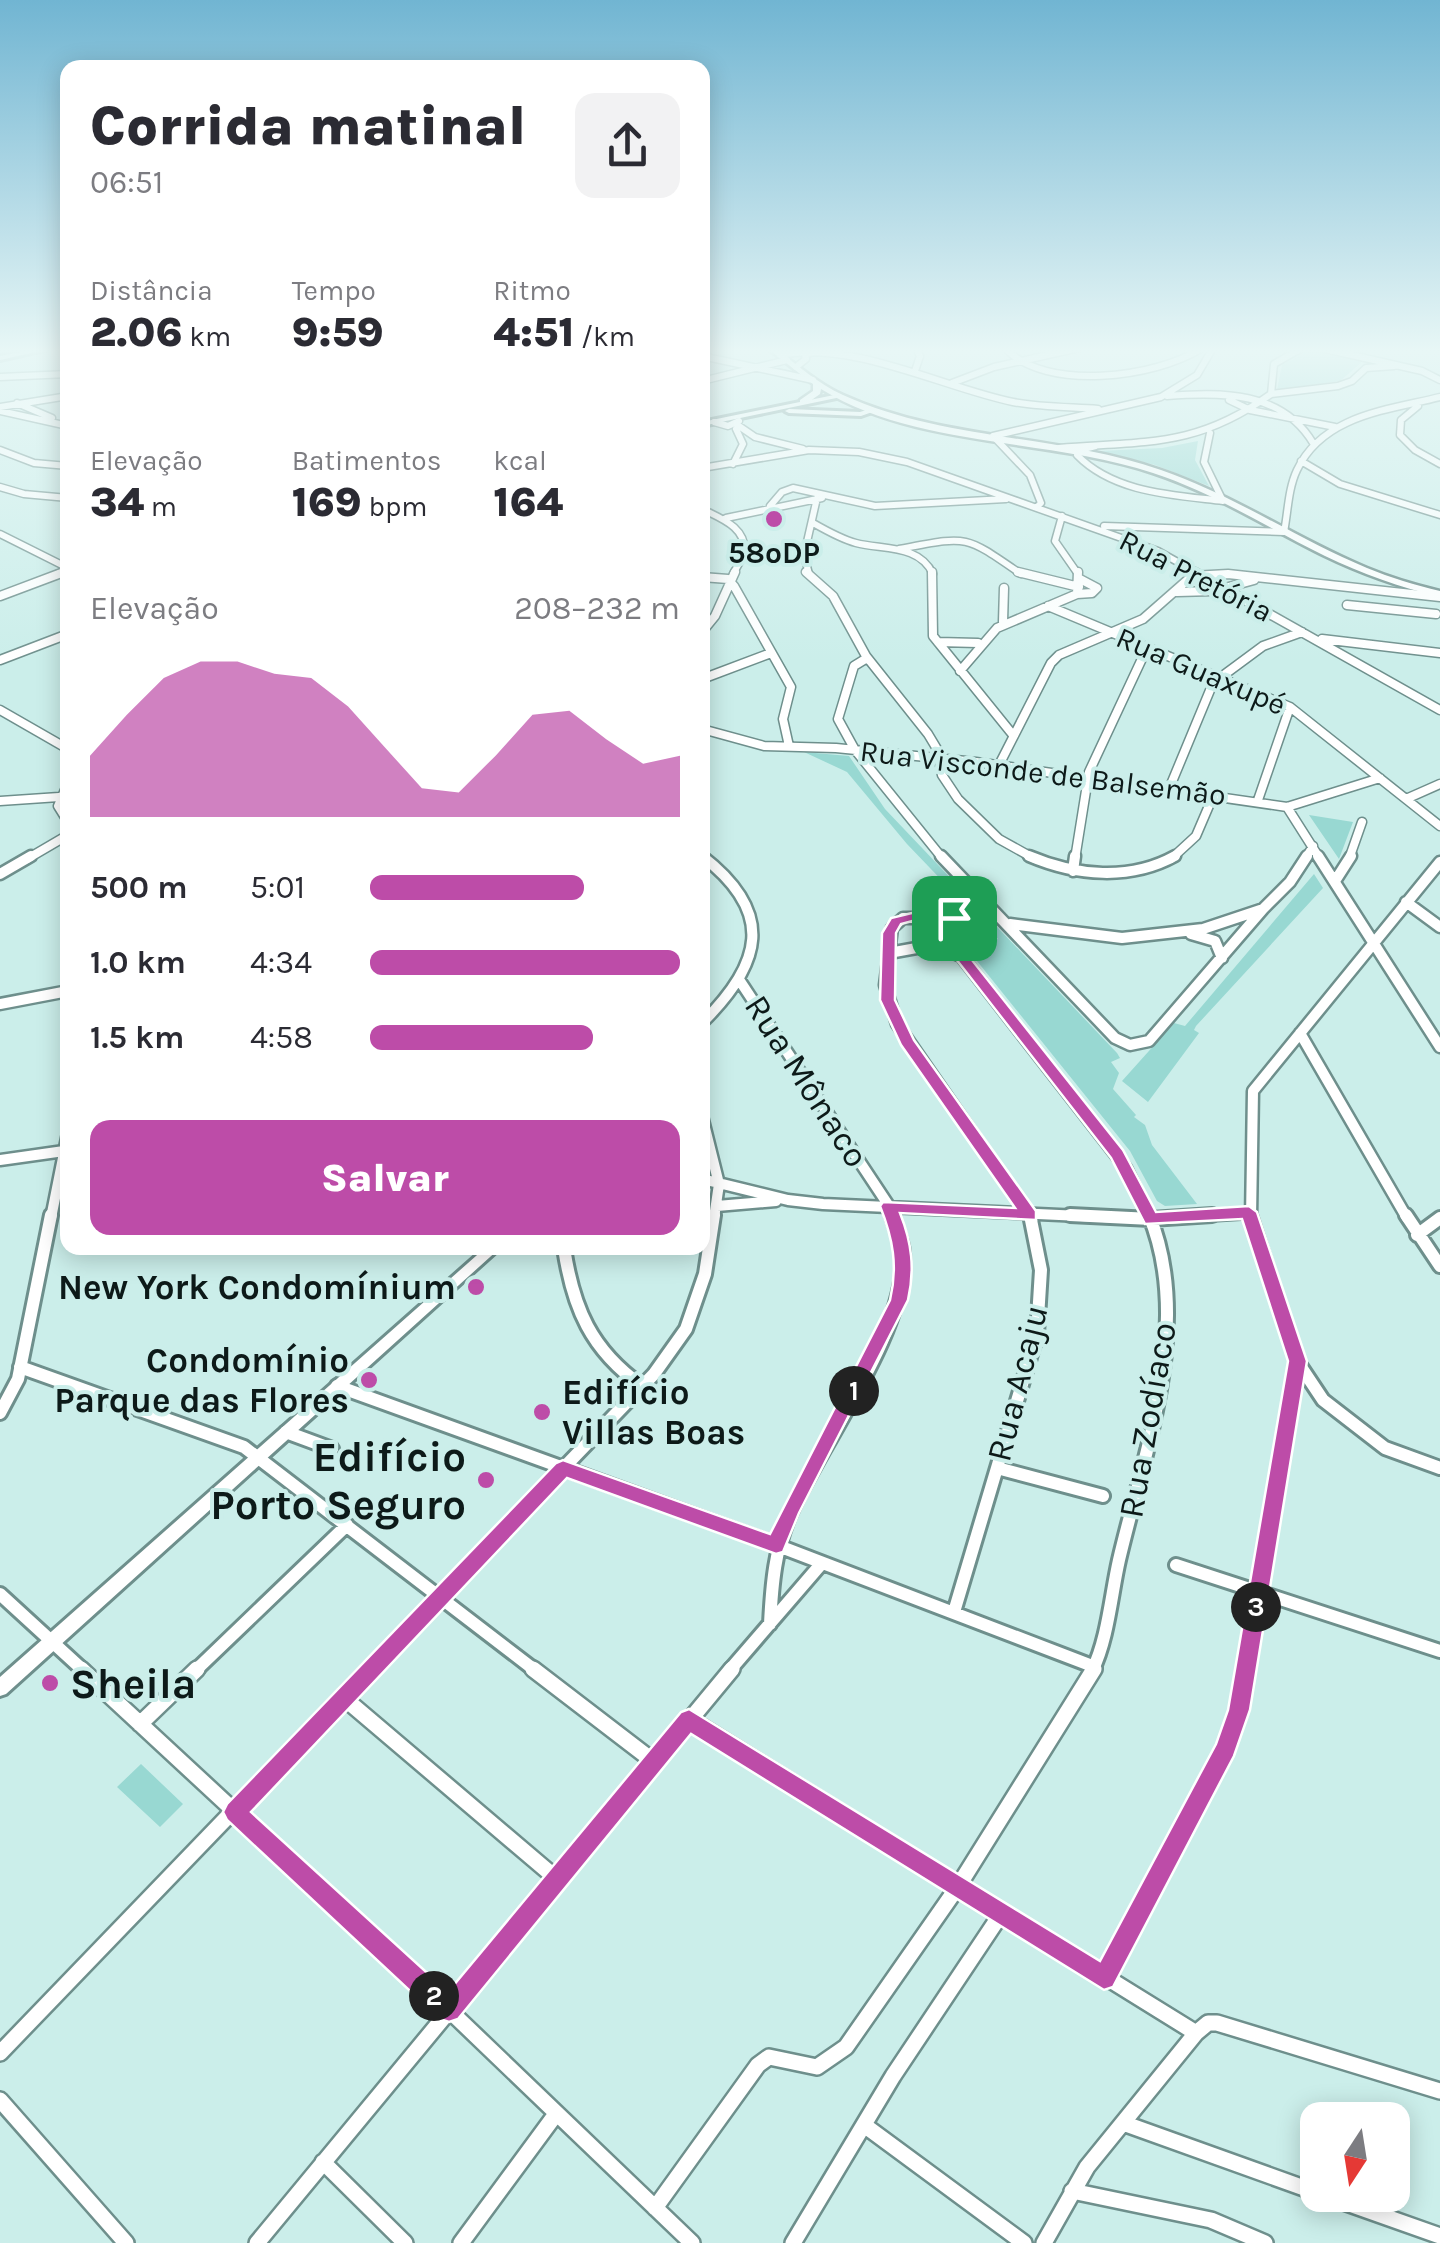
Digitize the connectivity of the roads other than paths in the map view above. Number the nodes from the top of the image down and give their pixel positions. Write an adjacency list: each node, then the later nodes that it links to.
1 (6, 453): 11 (street)
2 (737, 453): 12 (street)
3 (794, 453): 12 (street, Rua Pretória)
4 (837, 453): 15 (street, Rua Pretória)
5 (1009, 453): 16 (street)
6 (1077, 453): 21 (street)
7 (1083, 453): 21 (main road)
8 (1206, 453): 21 (street)
9 (1307, 453): 10 (street)
10 (1301, 461): 25 (street); 32 (street)
11 (60, 464)
12 (732, 464): 13 (street, Rua Pretória)
13 (710, 467)
14 (0, 487): 17 (street)
15 (986, 493): 19 (street); 20 (street, Rua Pretória)
16 (1037, 495): 20 (street); 23 (street)
17 (60, 497)
18 (817, 498): 19 (street); 22 (street); 28 (street)
19 (833, 498): 22 (street)
20 (1014, 499): 23 (street, Rua Pretória)
21 (1223, 501): 32 (main road)
22 (770, 506): 27 (street)
23 (1038, 507): 26 (street, Rua Pretória)
24 (710, 511): 27 (street)
25 (1440, 515)
26 (1062, 516): 29 (street, Rua Pretória); 30 (street)
27 (726, 518): 42 (street)
28 (813, 523): 36 (street); 71 (street)
29 (1084, 523): 30 (street); 31 (street); 34 (street, Rua Pretória)
30 (1060, 526): 44 (street)
31 (1128, 527): 32 (street); 34 (street)
32 (1284, 532): 47 (main road)
33 (0, 534): 38 (street)
34 (1120, 536): 40 (street, Rua Pretória)
35 (930, 542): 36 (street); 37 (street); 44 (street)
36 (895, 550): 37 (street)
37 (922, 559): 66 (street)
38 (60, 564)
39 (60, 572): 50 (street)
40 (1200, 574): 43 (street); 46 (street, Rua Pretória); 48 (street)
41 (710, 577): 42 (street)
42 (728, 579): 52 (street); 53 (street)
43 (1257, 579): 46 (street); 49 (street)
44 (1079, 587): 55 (street)
45 (1004, 588): 61 (street)
46 (1227, 588): 48 (street); 62 (street, Rua Pretória)
47 (1414, 588): 49 (street); 51 (main road)
48 (1177, 592): 63 (street)
49 (1386, 593): 51 (street); 56 (street)
50 (0, 596)
51 (1440, 596)
52 (722, 602): 53 (street); 58 (street)
53 (744, 604): 69 (street)
54 (1347, 605): 56 (street)
55 (1048, 606): 61 (street); 63 (street, Rua Guaxupé)
56 (1388, 609): 59 (street)
57 (710, 612): 58 (street)
58 (717, 612): 60 (street)
59 (1436, 614)
60 (710, 621)
61 (1003, 622): 67 (street)
62 (1303, 632): 65 (street, Rua Pretória); 75 (street)
63 (1112, 634): 68 (street, Rua Guaxupé); 80 (street)
64 (60, 637): 72 (street)
65 (1314, 638): 70 (street); 78 (street, Rua Pretória)
66 (938, 642): 67 (street); 73 (street)
67 (978, 643): 73 (street)
68 (1147, 648): 75 (street, Rua Guaxupé); 86 (street)
69 (771, 653): 74 (street); 82 (street)
70 (1440, 653)
71 (867, 658): 83 (street); 84 (street)
72 (0, 660)
73 (960, 671): 80 (street)
74 (710, 676)
75 (1222, 677): 76 (street, Rua Guaxupé); 89 (street)
76 (1290, 707): 87 (street, Rua Guaxupé); 93 (street)
77 (0, 710): 81 (street)
78 (1440, 710)
79 (710, 731): 82 (street, Rua Visconde de Balsemão)
80 (1013, 734): 85 (street)
81 (60, 745)
82 (789, 746): 83 (street, Rua Visconde de Balsemão)
83 (856, 750): 84 (street, Rua Visconde de Balsemão); 108 (street)
84 (939, 758): 85 (street, Rua Visconde de Balsemão); 103 (street)
85 (999, 765): 86 (street, Rua Visconde de Balsemão)
86 (1087, 778): 89 (street, Rua Visconde de Balsemão); 103 (street)
87 (1380, 778): 92 (street, Rua Guaxupé); 95 (street, Rua Visconde de Balsemão)
88 (1440, 784): 92 (street)
89 (1169, 789): 90 (street, Rua Visconde de Balsemão)
90 (1214, 794): 93 (street, Rua Visconde de Balsemão); 103 (street)
91 (59, 797): 94 (street); 96 (street)
92 (1406, 799): 98 (street, Rua Guaxupé)
93 (1258, 800): 95 (street, Rua Visconde de Balsemão)
94 (0, 802)
95 (1287, 806): 100 (street)
96 (60, 809)
97 (1362, 822): 105 (street)
98 (1440, 826)
99 (60, 840): 104 (street)
100 (1313, 846): 105 (street); 107 (street)
101 (1440, 862): 106 (street)
102 (710, 864): 115 (street)
103 (1073, 871)
104 (0, 874)
105 (1336, 881): 111 (street)
106 (1406, 902): 109 (street); 111 (street)
107 (1263, 909): 110 (street); 114 (street)
108 (1007, 924): 110 (street); 114 (street)
109 (1440, 927)
110 (1184, 933): 114 (street)
111 (1373, 942): 119 (street); 120 (street)
112 (889, 953): 113 (street); 113 (street, Rua Zodíaco); 131 (street, Rua Acaju)
113 (961, 956): 133 (street, Rua Zodíaco)
114 (1222, 958)
115 (740, 981): 118 (street); 129 (street, Rua Mônaco)
116 (60, 993): 117 (street)
117 (0, 1004)
118 (710, 1014)
119 (1300, 1033): 130 (street); 134 (street)
120 (1440, 1047)
121 (710, 1148): 126 (street)
122 (60, 1152): 123 (street)
123 (0, 1160)
124 (60, 1171): 141 (street)
125 (710, 1181): 126 (street)
126 (719, 1184): 127 (street); 128 (street)
127 (788, 1200): 128 (street); 129 (street)
128 (718, 1206): 135 (street)
129 (889, 1206): 131 (street); 153 (street, Rua Mônaco)
130 (1249, 1212): 133 (street); 140 (street)
131 (1030, 1215): 133 (street); 149 (street, Rua Acaju)
132 (1440, 1218): 134 (street)
133 (1151, 1219): 163 (street, Rua Zodíaco)
134 (1417, 1235): 139 (street)
135 (710, 1243)
136 (487, 1255): 142 (street)
137 (565, 1255): 143 (street)
138 (708, 1255): 143 (street)
139 (1440, 1266)
140 (1297, 1361): 150 (street); 156 (street)
141 (20, 1367): 144 (street); 147 (street)
142 (337, 1386): 145 (street); 148 (street)
143 (642, 1386): 148 (street)
144 (0, 1412)
145 (286, 1432): 146 (street); 147 (street)
146 (332, 1449)
147 (258, 1457): 152 (street); 161 (street)
148 (563, 1468): 153 (street); 158 (street)
149 (997, 1468): 151 (street); 159 (street, Rua Acaju)
150 (1440, 1468)
151 (1103, 1496)
152 (347, 1524): 158 (street); 167 (street)
153 (776, 1545): 154 (street); 160 (street, Rua Mônaco)
154 (822, 1562): 159 (street); 160 (street)
155 (1176, 1565): 156 (street)
156 (1258, 1592): 162 (street); 173 (street)
157 (0, 1594): 161 (street)
158 (438, 1600): 165 (street); 168 (street)
159 (954, 1612): 163 (street)
160 (770, 1624): 166 (street)
161 (52, 1642): 164 (street); 167 (street)
162 (1440, 1651)
163 (1095, 1668): 171 (street, Rua Zodíaco)
164 (0, 1688)
165 (344, 1698): 169 (street); 170 (street)
166 (689, 1720): 168 (street); 171 (street)
167 (140, 1724): 169 (street)
168 (654, 1760): 170 (street)
169 (235, 1812): 174 (street); 176 (street)
170 (557, 1879): 174 (street)
171 (965, 1890): 172 (street); 185 (street, Rua Zodíaco)
172 (997, 1912): 173 (street); 181 (street)
173 (1104, 1978): 175 (street)
174 (449, 2010): 179 (street); 182 (street)
175 (1196, 2033): 177 (street); 180 (street)
176 (0, 2053)
177 (1440, 2091)
178 (0, 2100): 188 (street)
179 (556, 2114): 185 (street); 191 (street)
180 (1122, 2124): 183 (street); 184 (street)
181 (864, 2125): 193 (street); 194 (street)
182 (324, 2162): 189 (street); 190 (street)
183 (1300, 2187)
184 (1072, 2191): 195 (street); 196 (street)
185 (655, 2208): 192 (street)
186 (1372, 2212): 187 (street)
187 (1440, 2236)
188 (126, 2243)
189 (256, 2243)
190 (405, 2243)
191 (461, 2243)
192 (692, 2243)
193 (794, 2243)
194 (1024, 2243)
195 (1044, 2243)
196 (1265, 2243)

